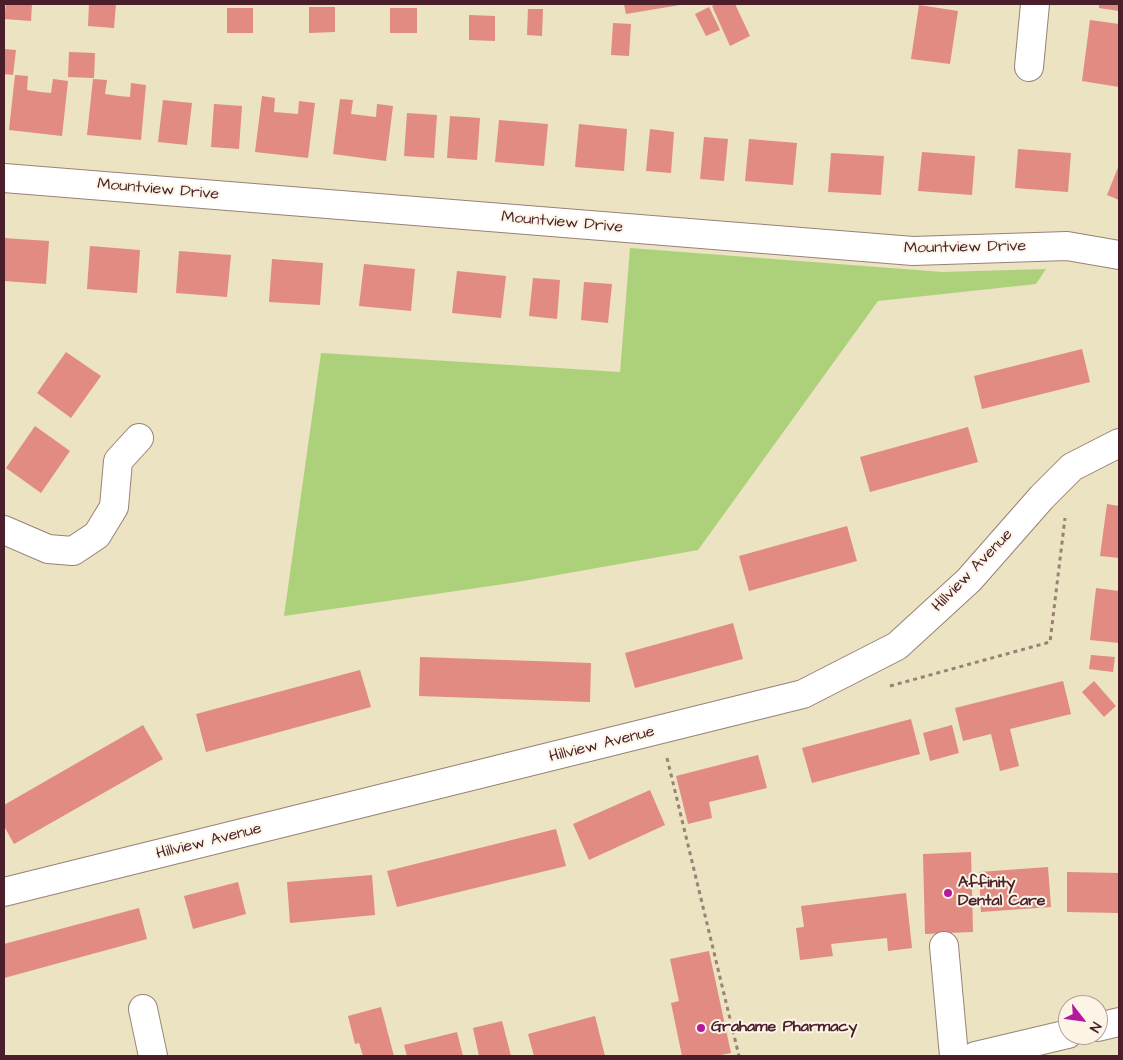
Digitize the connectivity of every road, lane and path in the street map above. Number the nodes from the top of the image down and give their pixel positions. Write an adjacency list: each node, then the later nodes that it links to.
1 (1035, 4): 2 (street)
2 (1029, 67)
3 (4, 178): 4 (street, Mountview Drive)
4 (1119, 255)
5 (139, 438): 8 (street)
6 (1119, 443): 10 (street, Hillview Avenue)
7 (1066, 516): 9 (path)
8 (4, 530)
9 (887, 687)
10 (660, 730): 11 (street, Hillview Avenue); 16 (path)
11 (4, 892)
12 (944, 946): 17 (street)
13 (143, 1009): 15 (street)
14 (1058, 1036): 18 (street)
15 (153, 1056)
16 (739, 1056)
17 (954, 1056)
18 (975, 1056)

